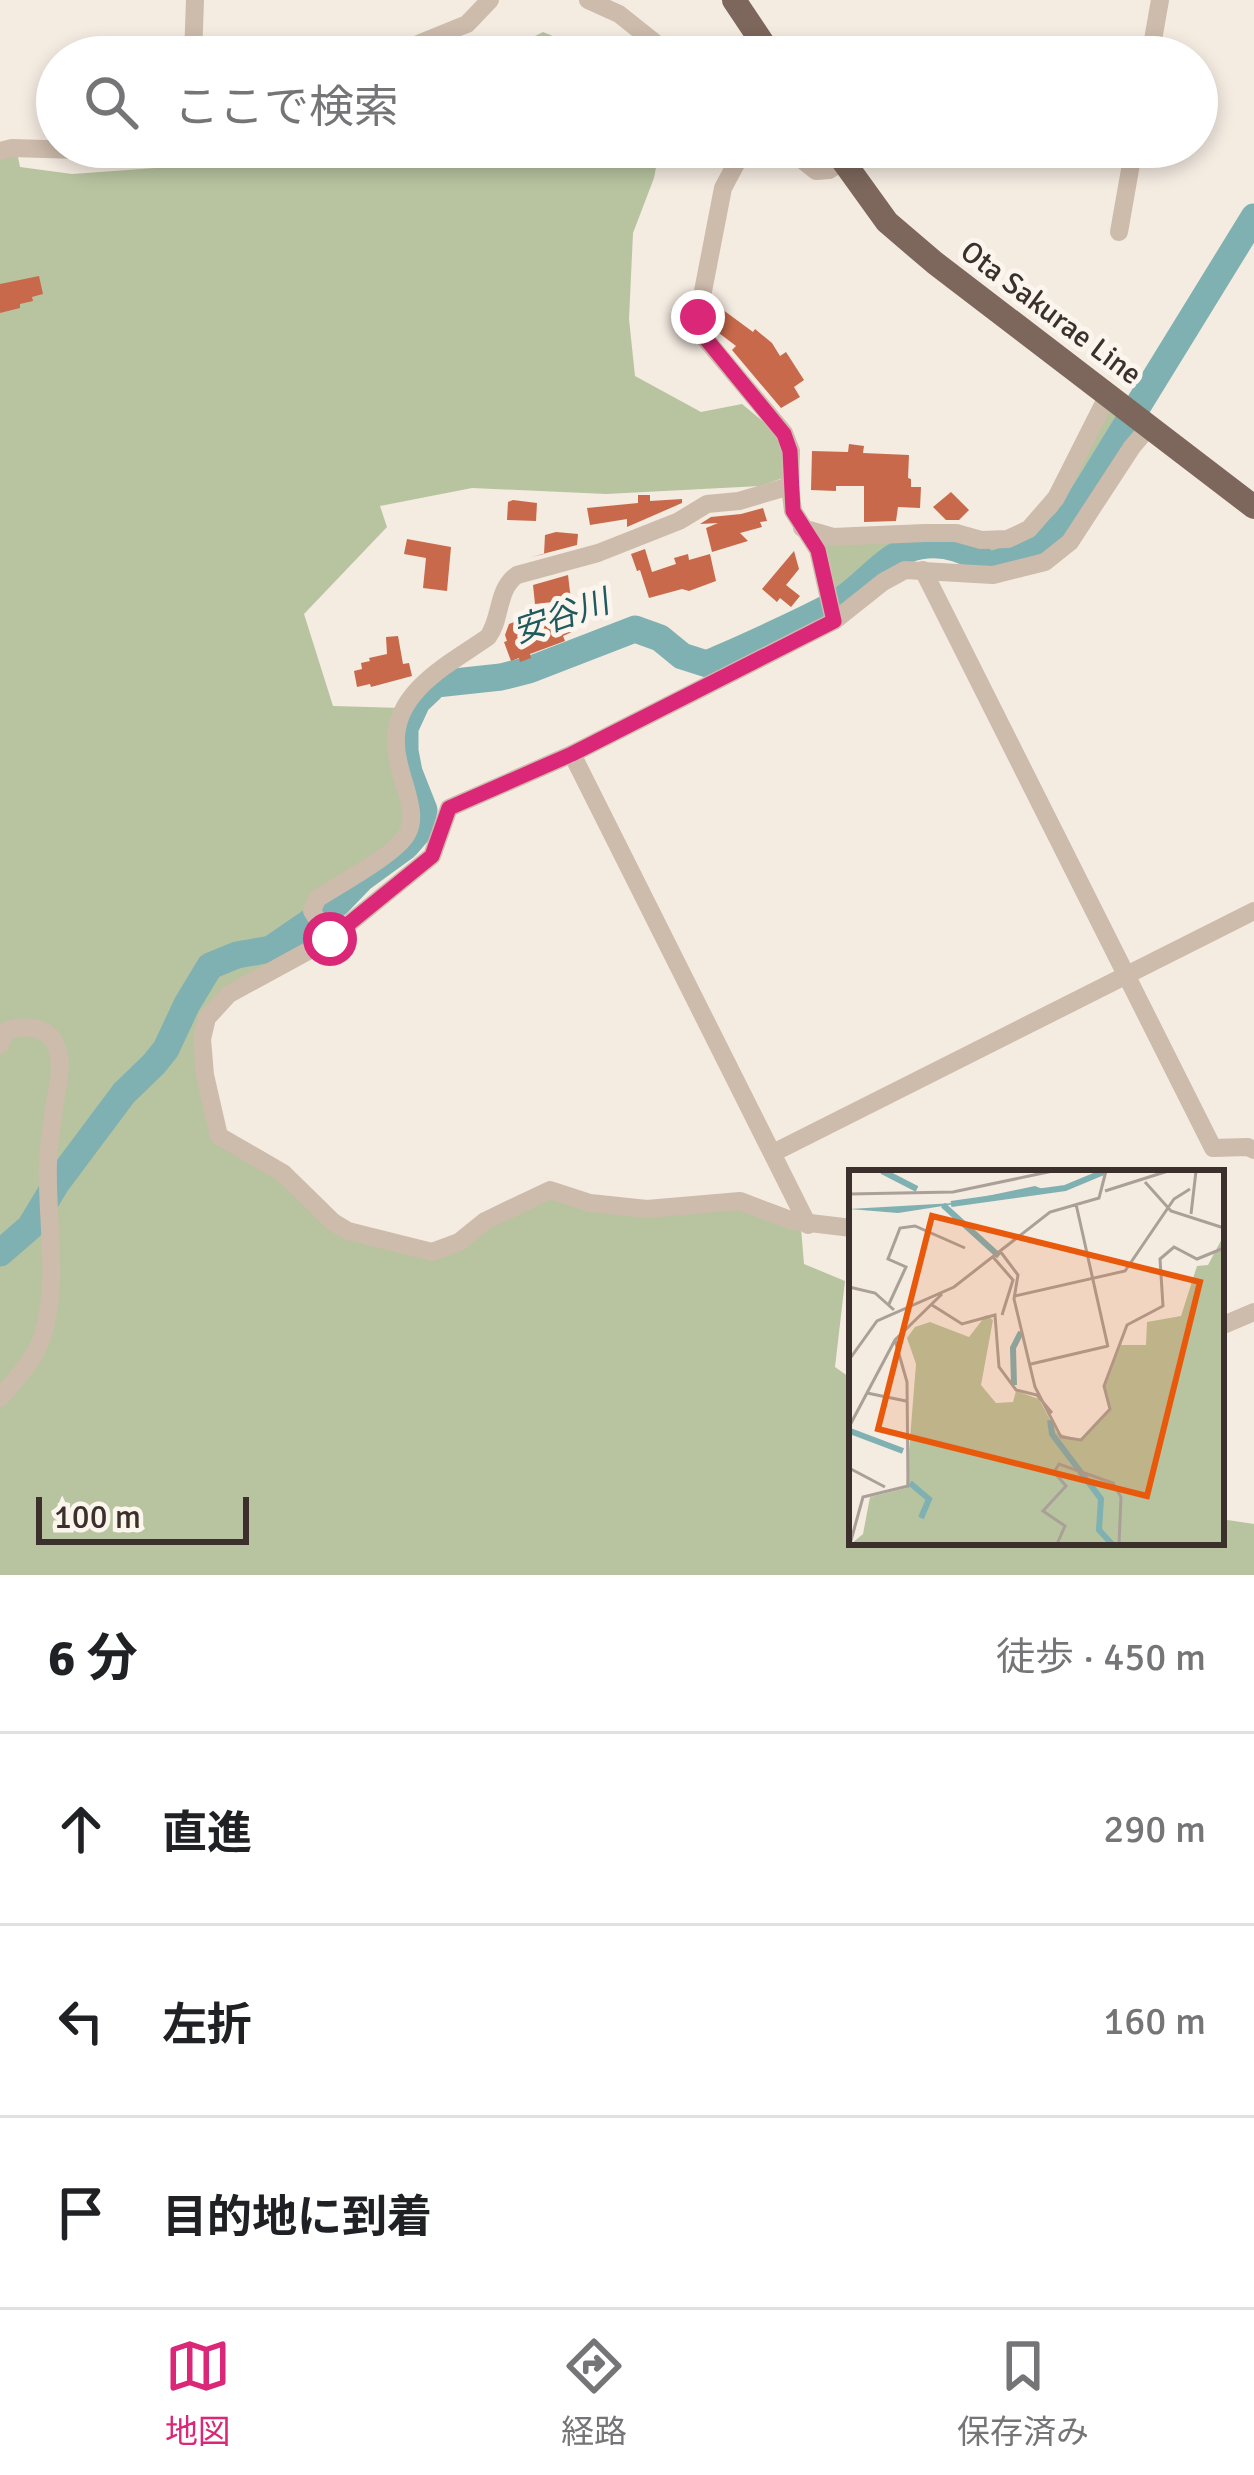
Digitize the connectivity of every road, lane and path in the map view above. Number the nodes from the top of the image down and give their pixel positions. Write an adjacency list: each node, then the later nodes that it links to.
1 (196, 0): 7 (street)
2 (490, 0): 8 (street)
3 (588, 0): 6 (street)
4 (734, 0): 10 (main road)
5 (1160, 0): 11 (street)
6 (624, 7): 9 (street)
7 (194, 36)
8 (438, 36)
9 (652, 36)
10 (758, 36)
11 (1154, 36)
12 (36, 149): 13 (street)
13 (0, 152)
14 (734, 168): 20 (street)
15 (847, 168): 18 (main road, Ota Sakurae Line)
16 (1130, 168): 17 (street)
17 (1119, 232)
18 (1113, 398): 19 (main road, Ota Sakurae Line); 22 (street)
19 (1146, 423): 21 (main road, Ota Sakurae Line); 23 (street)
20 (790, 486): 22 (street); 27 (street)
21 (1254, 507)
22 (802, 527): 24 (street)
23 (923, 570): 24 (street); 28 (street)
24 (834, 619): 25 (street)
25 (572, 754): 27 (street); 31 (street)
26 (1254, 911): 28 (street)
27 (328, 936): 32 (street)
28 (1125, 976): 30 (street); 31 (street)
29 (0, 1045): 36 (street)
30 (1254, 1150)
31 (772, 1153): 32 (street)
32 (808, 1225): 33 (street)
33 (849, 1228)
34 (1254, 1312): 35 (street)
35 (1224, 1325)
36 (0, 1398)

